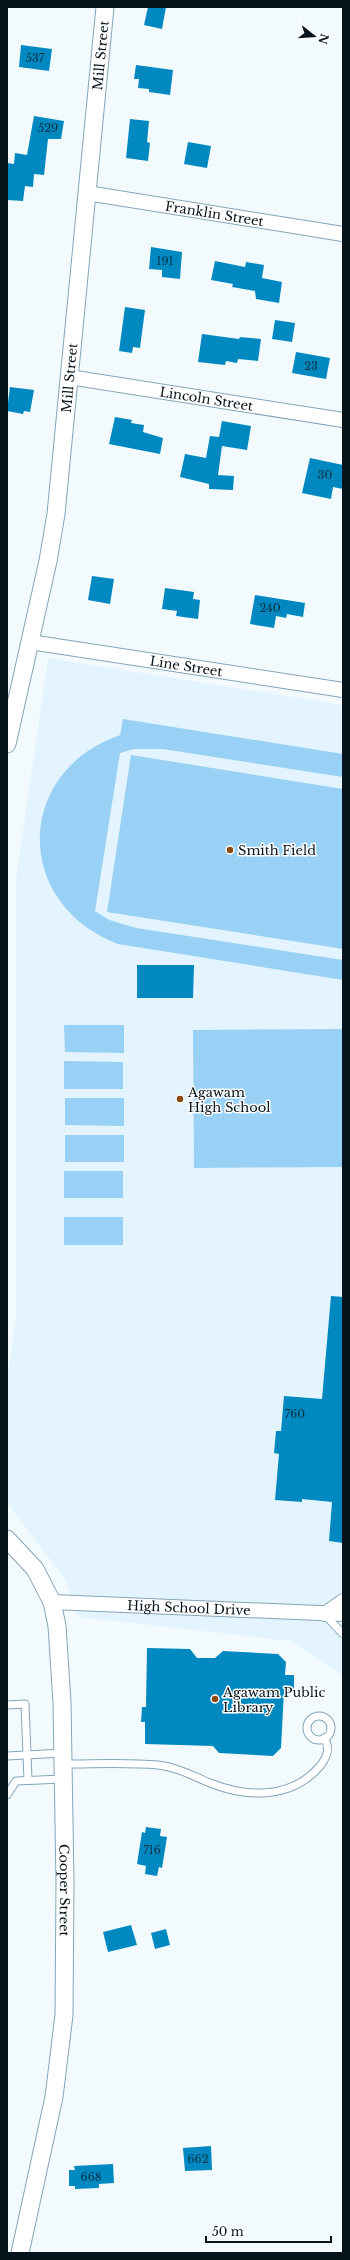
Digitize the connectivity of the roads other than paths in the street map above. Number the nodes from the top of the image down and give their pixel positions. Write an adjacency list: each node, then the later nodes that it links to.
1 (105, 7): 2 (street, Mill Street)
2 (87, 193): 3 (street, Franklin Street); 4 (street, Mill Street)
3 (343, 234)
4 (69, 377): 5 (street, Lincoln Street); 6 (street, Mill Street)
5 (343, 420)
6 (30, 642): 7 (street, Line Street); 8 (street, Mill Street)
7 (343, 690)
8 (7, 744)
9 (7, 1539): 11 (street, Cooper Street)
10 (343, 1601): 12 (street)
11 (52, 1602): 12 (street, High School Drive); 19 (street, Cooper Street)
12 (325, 1614): 13 (street, High School Drive); 14 (lane)
13 (343, 1614)
14 (343, 1634)
15 (7, 1705): 17 (lane)
16 (324, 1738): 19 (lane)
17 (26, 1755): 18 (lane); 19 (lane); 20 (lane)
18 (7, 1756)
19 (63, 1765): 20 (lane); 22 (street, Cooper Street)
20 (28, 1780): 21 (lane)
21 (7, 1794)
22 (20, 2253)

